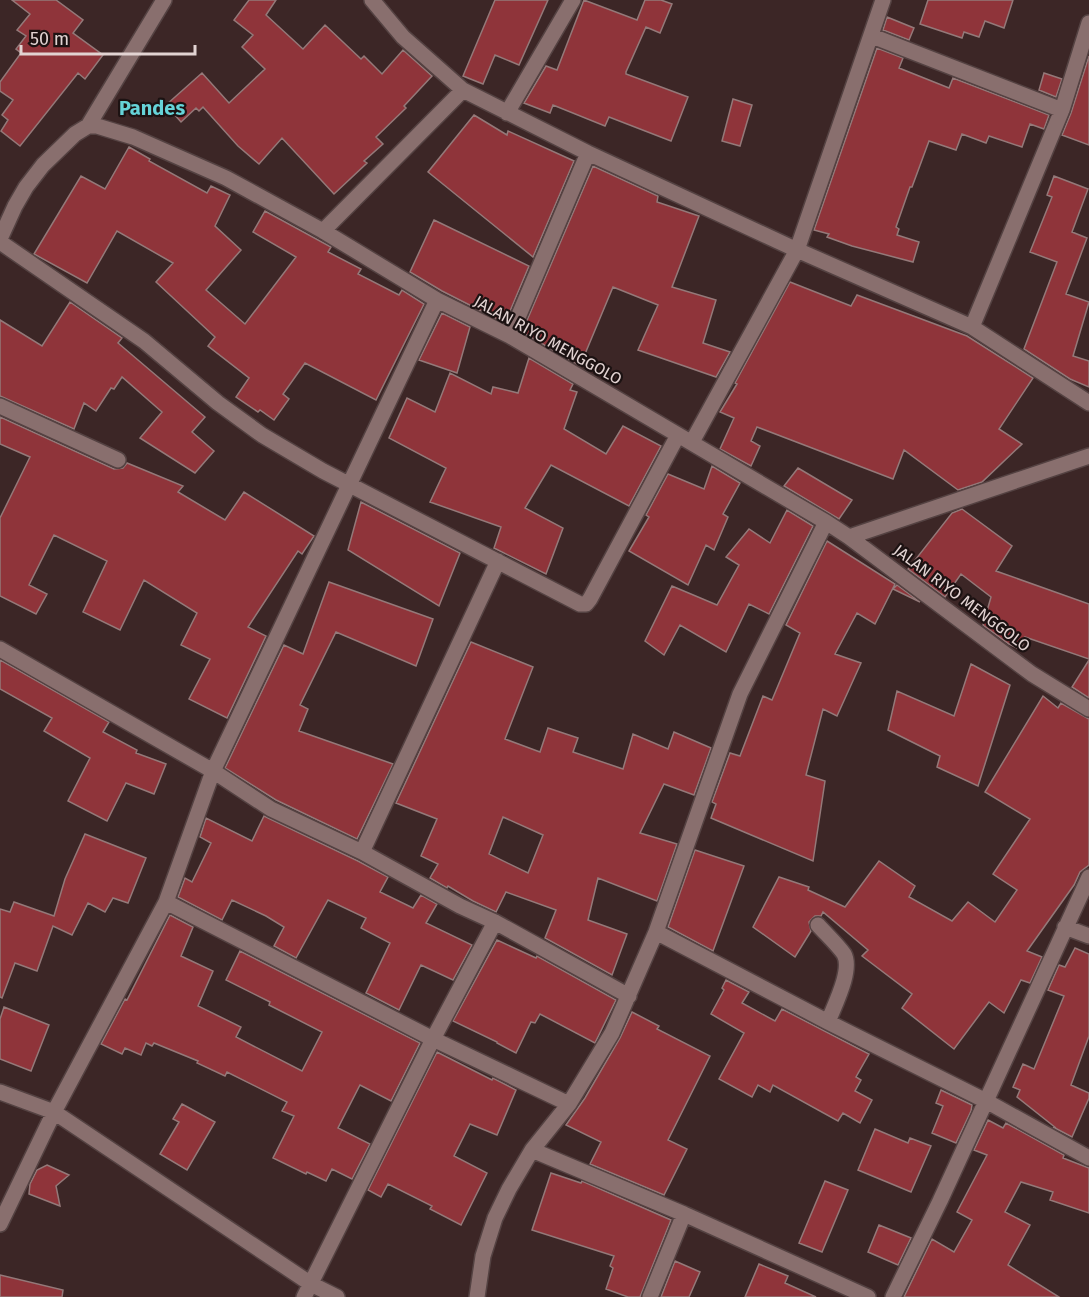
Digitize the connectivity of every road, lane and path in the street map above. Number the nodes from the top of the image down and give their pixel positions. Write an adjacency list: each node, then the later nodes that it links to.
1 (164, 0): 10 (street)
2 (372, 0): 7 (street)
3 (573, 0): 9 (street)
4 (883, 0): 6 (street)
5 (1089, 23): 8 (street)
6 (872, 36): 8 (street); 14 (street)
7 (463, 90): 9 (street); 12 (street)
8 (1062, 110): 16 (street)
9 (507, 113): 11 (street)
10 (88, 126): 12 (street, JALAN RIYO MENGGOLO); 13 (street)
11 (588, 153): 14 (street); 17 (street)
12 (323, 231): 15 (street, JALAN RIYO MENGGOLO)
13 (0, 241): 24 (street)
14 (797, 250): 16 (street); 21 (street)
15 (437, 300): 17 (street, JALAN RIYO MENGGOLO); 24 (street)
16 (972, 327): 18 (street)
17 (510, 336): 20 (street, JALAN RIYO MENGGOLO)
18 (1089, 403)
19 (0, 406): 23 (street)
20 (678, 435): 21 (street, JALAN RIYO MENGGOLO); 27 (street)
21 (692, 442): 25 (street, JALAN RIYO MENGGOLO)
22 (1089, 456): 26 (street)
23 (118, 460)
24 (350, 484): 27 (street); 30 (street)
25 (826, 522): 26 (street, JALAN RIYO MENGGOLO); 37 (street)
26 (849, 537): 29 (street, JALAN RIYO MENGGOLO)
27 (498, 561): 31 (street)
28 (0, 649): 30 (street)
29 (1089, 710)
30 (213, 771): 31 (street); 33 (street)
31 (362, 852): 34 (street)
32 (1089, 877): 36 (street)
33 (166, 902): 41 (street); 45 (street)
34 (495, 922): 39 (street); 41 (street)
35 (818, 925): 40 (street)
36 (1065, 927): 38 (street); 43 (street)
37 (656, 932): 39 (street); 40 (street)
38 (1089, 936)
39 (629, 996): 44 (street)
40 (828, 1022): 43 (street)
41 (433, 1039): 44 (street); 50 (street)
42 (0, 1092): 45 (street)
43 (986, 1101): 47 (street); 55 (street)
44 (569, 1104): 46 (street)
45 (54, 1112): 49 (street); 50 (street)
46 (532, 1150): 48 (street); 52 (street)
47 (1089, 1158)
48 (684, 1214): 53 (street); 54 (street)
49 (0, 1224)
50 (308, 1290): 51 (street)
51 (337, 1297)
52 (477, 1297)
53 (650, 1297)
54 (868, 1297)
55 (893, 1297)

